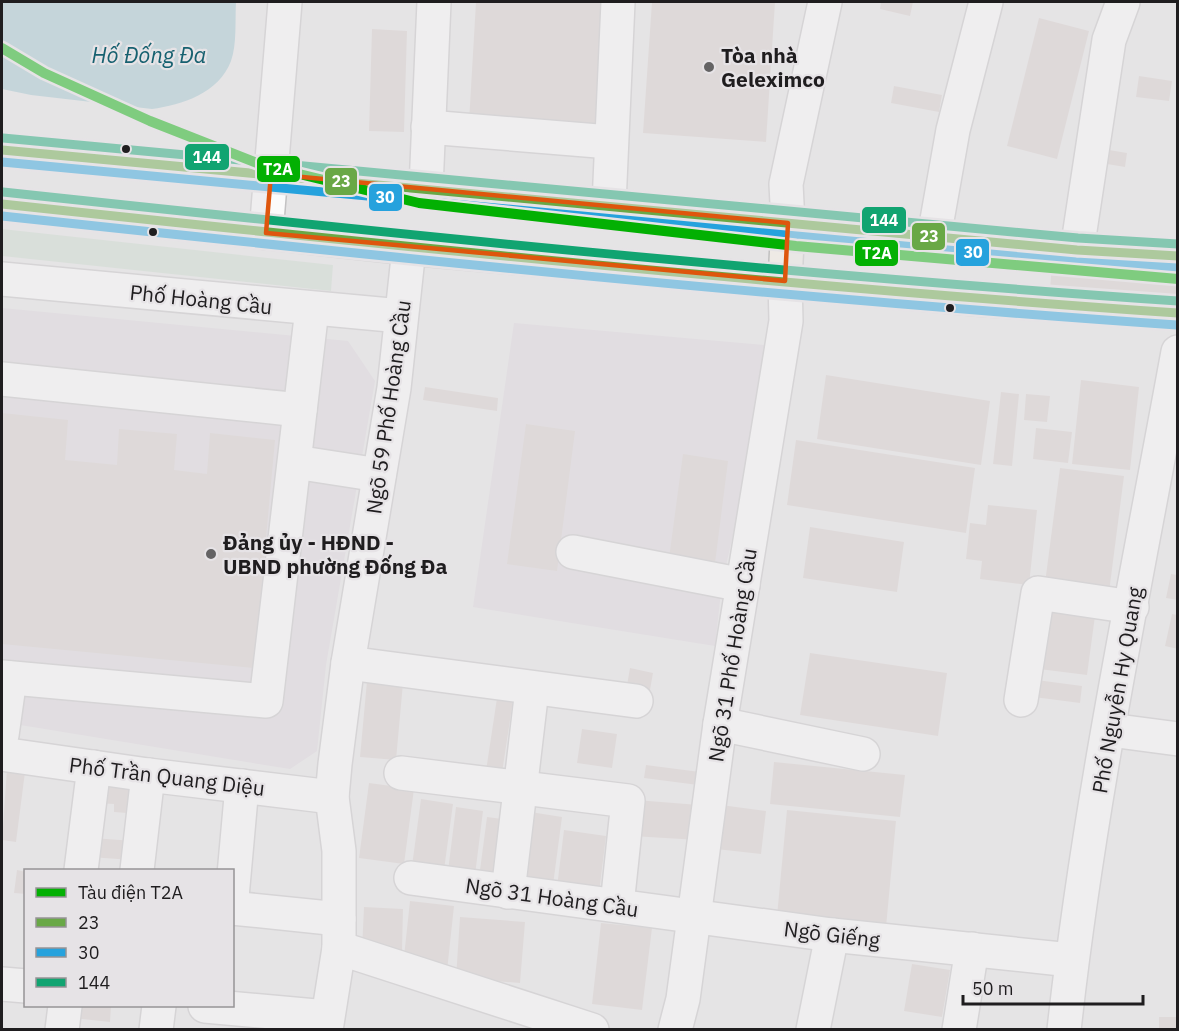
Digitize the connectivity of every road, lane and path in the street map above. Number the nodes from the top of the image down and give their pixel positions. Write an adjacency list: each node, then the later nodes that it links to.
1 (285, 2): 10 (street)
2 (434, 2): 7 (street)
3 (618, 2): 8 (street)
4 (825, 2): 14 (street)
5 (986, 2): 16 (street)
6 (1123, 2): 18 (street)
7 (428, 127): 8 (street); 11 (street)
8 (610, 142): 13 (street)
9 (2, 150): 10 (main road)
10 (271, 174): 11 (main road); 15 (street)
11 (426, 188): 13 (main road)
12 (2, 204): 15 (main road)
13 (609, 204): 14 (main road)
14 (788, 223): 16 (main road); 21 (main road)
15 (266, 233): 17 (main road)
16 (934, 237): 18 (main road)
17 (409, 248): 21 (main road); 24 (street, Ngõ 59 Phố Hoàng Cầu)
18 (1077, 250): 19 (main road)
19 (1178, 256)
20 (2, 279): 22 (street, Phố Hoàng Cầu)
21 (785, 281): 23 (main road); 31 (street, Ngõ 31 Phố Hoàng Cầu)
22 (312, 309): 24 (street, Phố Hoàng Cầu); 27 (street)
23 (1178, 313)
24 (401, 316): 29 (street, Ngõ 59 Phố Hoàng Cầu)
25 (1178, 352): 32 (street, Phố Nguyễn Hy Quang)
26 (2, 379): 27 (street)
27 (300, 410): 28 (street)
28 (295, 462): 29 (street); 34 (street)
29 (379, 475): 33 (street, Ngõ 59 Phố Hoàng Cầu)
30 (573, 552): 31 (street)
31 (743, 585): 38 (street, Ngõ 31 Phố Hoàng Cầu)
32 (1132, 607): 36 (street); 39 (street, Phố Nguyễn Hy Quang)
33 (348, 663): 35 (street); 49 (street, Ngõ 59 Phố Hoàng Cầu)
34 (6, 678): 40 (street)
35 (532, 689): 37 (street); 48 (street)
36 (1021, 700)
37 (636, 701)
38 (720, 724): 43 (street); 57 (street, Ngõ 31 Phố Hoàng Cầu)
39 (1110, 730): 41 (street); 61 (street, Phố Nguyễn Hy Quang)
40 (2, 735)
41 (1178, 739)
42 (2, 754): 44 (street, Phố Trần Quang Diệu)
43 (863, 754)
44 (94, 767): 46 (street, Phố Trần Quang Diệu); 50 (street)
45 (401, 773): 48 (street)
46 (148, 775): 47 (street, Phố Trần Quang Diệu); 51 (street)
47 (243, 786): 49 (street, Phố Trần Quang Diệu); 52 (street)
48 (521, 789): 54 (street); 55 (street)
49 (332, 797): 58 (street, Ngõ 59 Phố Hoàng Cầu)
50 (81, 869)
51 (136, 869)
52 (234, 877)
53 (411, 878): 54 (street, Ngõ 31 Hoàng Cầu)
54 (508, 892): 55 (street, Ngõ 31 Hoàng Cầu)
55 (617, 905): 57 (street, Ngõ 31 Hoàng Cầu)
56 (234, 908): 58 (street)
57 (693, 917): 59 (street, Ngõ Giếng); 71 (street, Ngõ 31 Phố Hoàng Cầu)
58 (339, 934): 67 (street, Ngõ 59 Phố Hoàng Cầu); 70 (street)
59 (832, 935): 60 (street, Ngõ Giếng); 72 (street)
60 (972, 949): 61 (street, Ngõ Giếng); 73 (street)
61 (1071, 960): 74 (street, Phố Nguyễn Hy Quang)
62 (2, 984): 63 (street)
63 (24, 987)
64 (65, 1007): 68 (street)
65 (159, 1007): 69 (street)
66 (226, 1012): 67 (street)
67 (326, 1023)
68 (62, 1029)
69 (156, 1029)
70 (592, 1029)
71 (675, 1029)
72 (813, 1029)
73 (959, 1029)
74 (1064, 1029)

